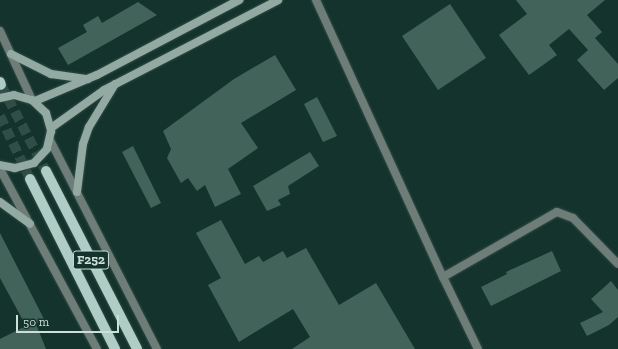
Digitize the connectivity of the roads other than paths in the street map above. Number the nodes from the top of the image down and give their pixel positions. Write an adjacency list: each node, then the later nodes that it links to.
1 (239, 0): 6 (main road)
2 (278, 0): 7 (main road)
3 (316, 0): 20 (street)
4 (0, 31): 5 (street)
5 (11, 54): 6 (main road); 9 (street)
6 (88, 79): 9 (main road)
7 (116, 84): 10 (main road); 16 (main road)
8 (0, 98): 9 (main road)
9 (33, 100): 10 (main road)
10 (51, 128): 11 (main road)
11 (50, 140): 12 (main road); 16 (street)
12 (0, 164)
13 (0, 169): 18 (street)
14 (46, 171): 23 (main road, F252)
15 (30, 179): 22 (main road, F252)
16 (77, 192): 24 (street)
17 (0, 202): 18 (main road)
18 (30, 224): 21 (street)
19 (618, 264): 20 (street)
20 (443, 277): 25 (street)
21 (97, 349)
22 (116, 349)
23 (137, 349)
24 (157, 349)
25 (478, 349)

